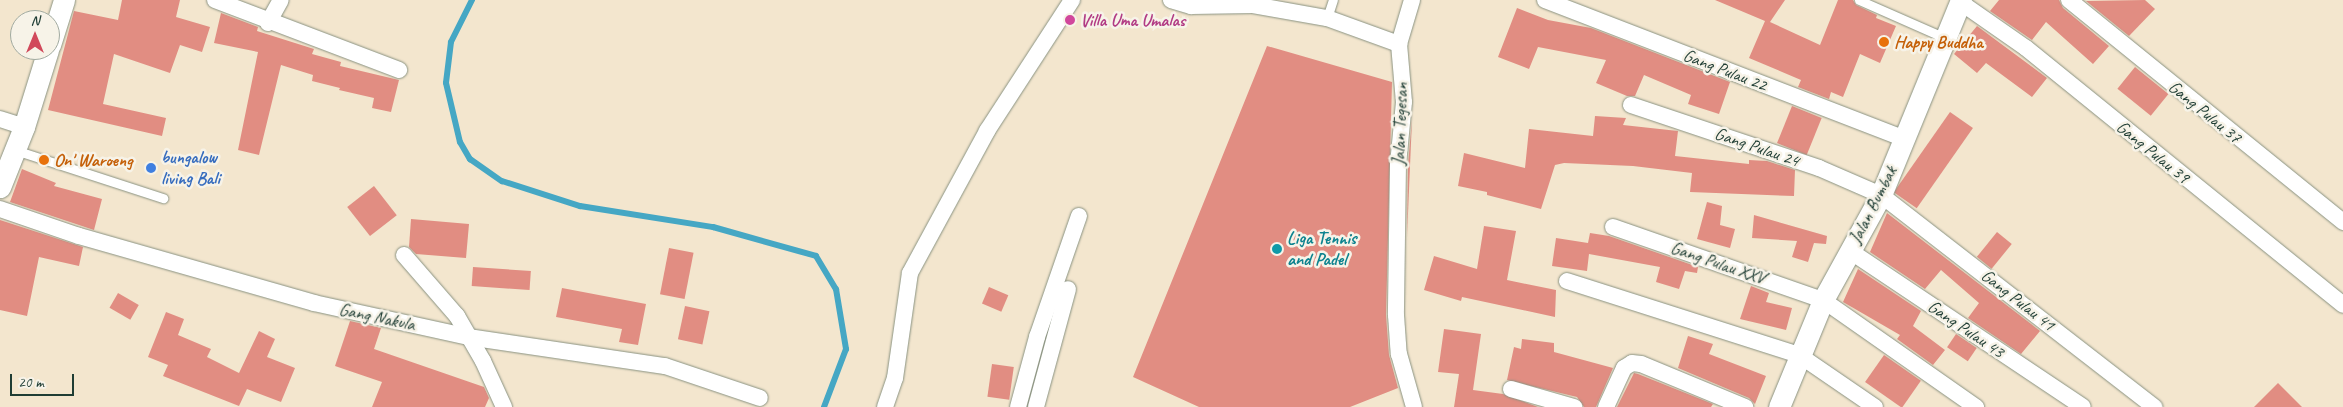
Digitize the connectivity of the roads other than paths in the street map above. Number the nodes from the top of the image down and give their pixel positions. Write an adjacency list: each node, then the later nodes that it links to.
1 (64, 0): 13 (street)
2 (215, 0): 15 (street)
3 (281, 0): 15 (street)
4 (1072, 0): 43 (street)
5 (1171, 0): 12 (street)
6 (1333, 0): 14 (lane)
7 (1412, 0): 17 (street)
8 (1546, 0): 23 (street, Gang Pulau 22)
9 (1859, 0): 16 (lane)
10 (2069, 0): 30 (street, Gang Pulau 37)
11 (1960, 1): 16 (street, Jalan Bumbak); 37 (street, Gang Pulau 39)
12 (1192, 3): 14 (street)
13 (60, 13)
14 (1327, 18): 17 (street)
15 (268, 23): 19 (street)
16 (1947, 39): 23 (street, Jalan Bumbak)
17 (1399, 44): 46 (street, Jalan Tegesan)
18 (45, 60): 22 (street)
19 (399, 70)
20 (1631, 105): 26 (street, Gang Pulau 24)
21 (0, 119): 22 (street)
22 (24, 127): 24 (street)
23 (1905, 139): 26 (street, Jalan Bumbak)
24 (15, 150): 25 (street); 27 (lane)
25 (0, 187)
26 (1881, 195): 32 (street, Jalan Bumbak); 54 (street, Gang Pulau 41)
27 (163, 198)
28 (0, 209): 38 (street, Gang Nakula)
29 (1079, 216): 44 (street)
30 (2343, 222)
31 (1613, 227): 36 (street, Gang Pulau XXV)
32 (1850, 251): 36 (street, Jalan Bumbak); 53 (street, Gang Pulau 43)
33 (404, 256): 38 (street)
34 (1567, 281): 39 (street)
35 (1068, 289): 45 (street)
36 (1823, 300): 39 (street, Jalan Bumbak); 52 (street, Gang Pulau XXV)
37 (2343, 306)
38 (468, 337): 41 (street, Gang Nakula); 42 (street)
39 (1799, 354): 50 (street, Jalan Bumbak); 51 (street)
40 (1511, 389): 47 (street)
41 (760, 398)
42 (504, 407)
43 (885, 407)
44 (1018, 407)
45 (1036, 407)
46 (1414, 407)
47 (1574, 407)
48 (1606, 407): 49 (street)
49 (1745, 407)
50 (1779, 407)
51 (1875, 407)
52 (1976, 407)
53 (2083, 407)
54 (2154, 407)

